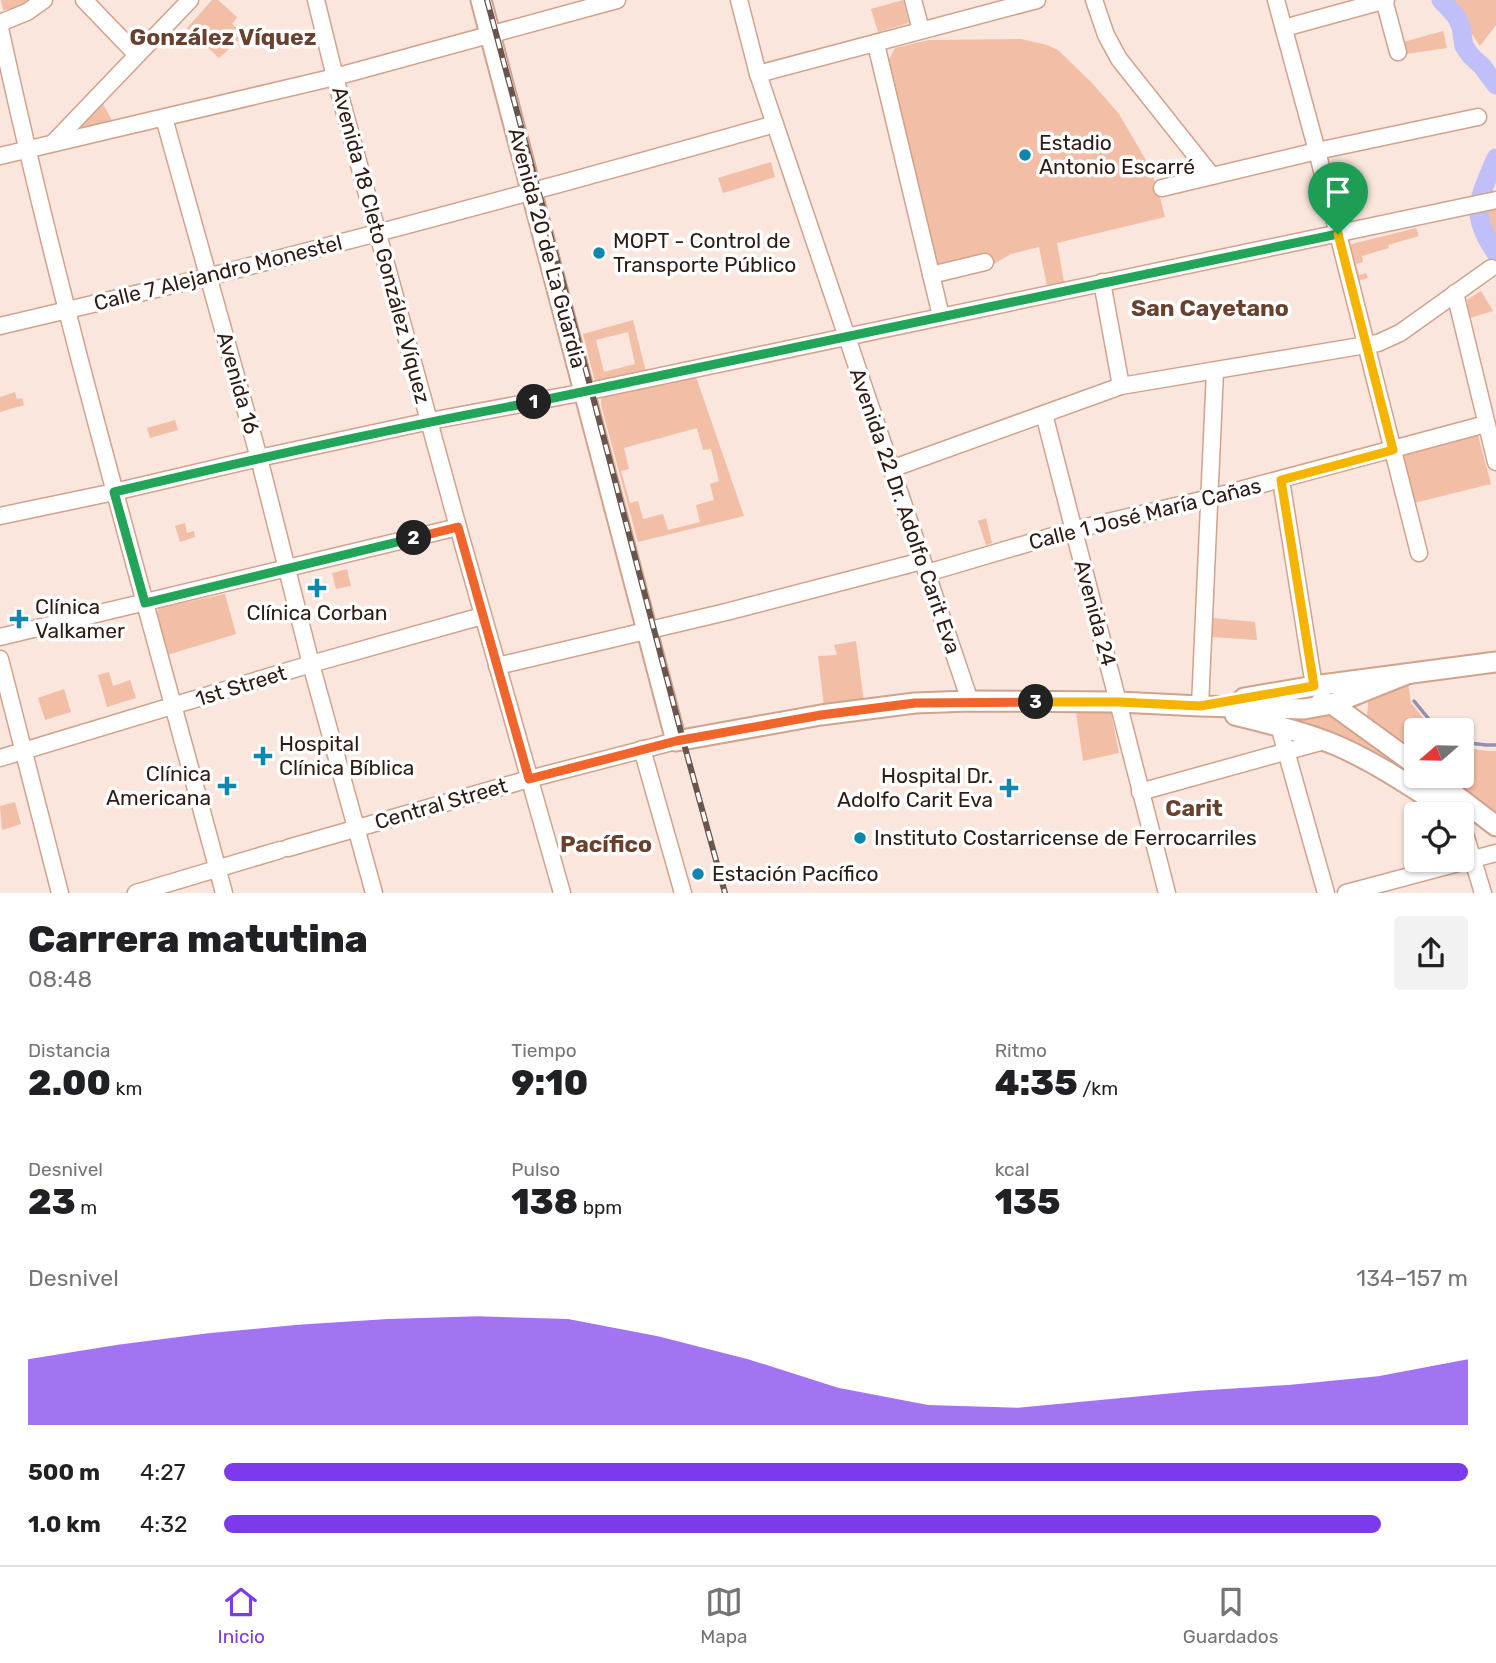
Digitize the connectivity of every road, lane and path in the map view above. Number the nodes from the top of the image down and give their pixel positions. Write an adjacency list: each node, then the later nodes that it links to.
1 (44, 0): 13 (street)
2 (84, 0): 20 (street)
3 (190, 0): 20 (street)
4 (316, 0): 22 (street, Avenida 18 Cleto González Víquez)
5 (481, 0): 17 (main road, Avenida 20 de La Guardia)
6 (617, 0): 17 (street)
7 (739, 0): 21 (street, Avenida 22 Dr. Adolfo Carit Eva)
8 (913, 0): 16 (street)
9 (1037, 0): 16 (street)
10 (1094, 0): 30 (street)
11 (1276, 0): 14 (street)
12 (1385, 0): 14 (street); 19 (street)
13 (0, 23)
14 (1284, 27): 28 (street)
15 (0, 28): 27 (street)
16 (921, 30): 18 (street)
17 (491, 35): 22 (street); 32 (main road, Avenida 20 de La Guardia)
18 (876, 44): 21 (street); 38 (street)
19 (1398, 52)
20 (137, 55): 26 (street)
21 (758, 74): 25 (street, Avenida 22 Dr. Adolfo Carit Eva)
22 (335, 77): 24 (street); 34 (street, Avenida 18 Cleto González Víquez)
23 (1478, 117): 28 (street)
24 (164, 118): 26 (street); 39 (street, Avenida 16)
25 (775, 124): 32 (street, Calle 7 Alejandro Monestel); 45 (street, Avenida 22 Dr. Adolfo Carit Eva)
26 (54, 142): 27 (street)
27 (26, 149): 29 (street); 42 (street)
28 (1317, 151): 30 (street); 35 (street)
29 (0, 156)
30 (1212, 176): 31 (street)
31 (1162, 188)
32 (532, 192): 34 (street, Calle 7 Alejandro Monestel); 49 (main road, Avenida 20 de La Guardia)
33 (1493, 201): 35 (street)
34 (377, 233): 39 (street, Calle 7 Alejandro Monestel); 51 (street, Avenida 18 Cleto González Víquez)
35 (1338, 234): 40 (street); 46 (street)
36 (985, 262): 38 (street)
37 (1491, 268): 41 (street)
38 (931, 275): 43 (street)
39 (207, 277): 42 (street, Calle 7 Alejandro Monestel); 54 (street, Avenida 16)
40 (1102, 282): 43 (street); 48 (street)
41 (1455, 293): 46 (street); 52 (street)
42 (66, 310): 44 (street, Calle 7 Alejandro Monestel); 58 (street)
43 (941, 316): 45 (street)
44 (0, 326)
45 (846, 337): 49 (street); 56 (street, Avenida 22 Dr. Adolfo Carit Eva)
46 (1366, 346): 47 (street); 53 (street)
47 (1215, 371): 48 (street); 59 (street)
48 (1121, 386): 50 (street)
49 (585, 392): 51 (street); 68 (main road, Avenida 20 de La Guardia)
50 (1044, 414): 56 (street); 62 (street, Avenida 24)
51 (429, 421): 54 (street); 61 (street, Avenida 18 Cleto González Víquez)
52 (1486, 424): 53 (street, Calle 1 José María Cañas); 55 (street)
53 (1393, 450): 57 (street, Calle 1 José María Cañas); 63 (street)
54 (259, 458): 58 (street); 65 (street, Avenida 16)
55 (1496, 462)
56 (891, 469): 64 (street, Avenida 22 Dr. Adolfo Carit Eva)
57 (1281, 480): 59 (street, Calle 1 José María Cañas); 75 (street)
58 (114, 492): 60 (street); 66 (street)
59 (1210, 498): 62 (street, Calle 1 José María Cañas); 81 (street)
60 (0, 516)
61 (458, 527): 65 (street); 67 (street, Avenida 18 Cleto González Víquez)
62 (1073, 530): 64 (street, Calle 1 José María Cañas); 79 (street, Avenida 24)
63 (1419, 553)
64 (924, 567): 68 (street, Calle 1 José María Cañas); 78 (street, Avenida 22 Dr. Adolfo Carit Eva)
65 (287, 569): 66 (street); 72 (street, Avenida 16)
66 (145, 603): 69 (street); 82 (street)
67 (482, 616): 72 (street, 1st Street); 73 (street, Avenida 18 Cleto González Víquez)
68 (647, 631): 73 (street, Calle 1 José María Cañas); 85 (main road, Avenida 20 de La Guardia)
69 (0, 637)
70 (0, 659): 88 (street)
71 (1496, 662): 74 (main road)
72 (311, 664): 82 (street, 1st Street); 98 (street, Avenida 16)
73 (497, 666): 92 (street, Avenida 18 Cleto González Víquez)
74 (1407, 674): 75 (main road); 76 (main road)
75 (1314, 686): 77 (main road)
76 (1367, 689): 80 (main road); 84 (main road)
77 (1268, 695): 80 (main road); 81 (main road)
78 (970, 701): 79 (main road); 85 (main road)
79 (1119, 702): 81 (main road); 94 (street, Avenida 24)
80 (1332, 704): 81 (main road); 84 (main road)
81 (1200, 706): 83 (main road)
82 (174, 707): 88 (street, 1st Street); 103 (street)
83 (1279, 726): 86 (main road); 89 (street)
84 (1367, 729): 90 (main road)
85 (676, 741): 87 (street, Central Street)
86 (1324, 741): 89 (street); 95 (main road)
87 (642, 749): 92 (street, Central Street); 110 (street)
88 (23, 751): 91 (street, 1st Street); 105 (street)
89 (1286, 751): 94 (street); 112 (street)
90 (1404, 756)
91 (0, 758)
92 (529, 779): 98 (street, Central Street); 109 (street, Avenida 18 Cleto González Víquez)
93 (1446, 788): 97 (main road)
94 (1140, 792): 111 (street, Avenida 24)
95 (1435, 802)
96 (1474, 825): 99 (main road)
97 (1496, 826)
98 (356, 827): 103 (street, Central Street); 108 (street, Avenida 16)
99 (1496, 836)
100 (1496, 853): 101 (street)
101 (1474, 859)
102 (1474, 862): 114 (street)
103 (218, 869): 106 (street, Central Street); 107 (street)
104 (1424, 872): 113 (street)
105 (60, 893)
106 (136, 893)
107 (224, 893)
108 (374, 893)
109 (562, 893)
110 (683, 893)
111 (1167, 893)
112 (1326, 893)
113 (1346, 893)
114 (1483, 893)

